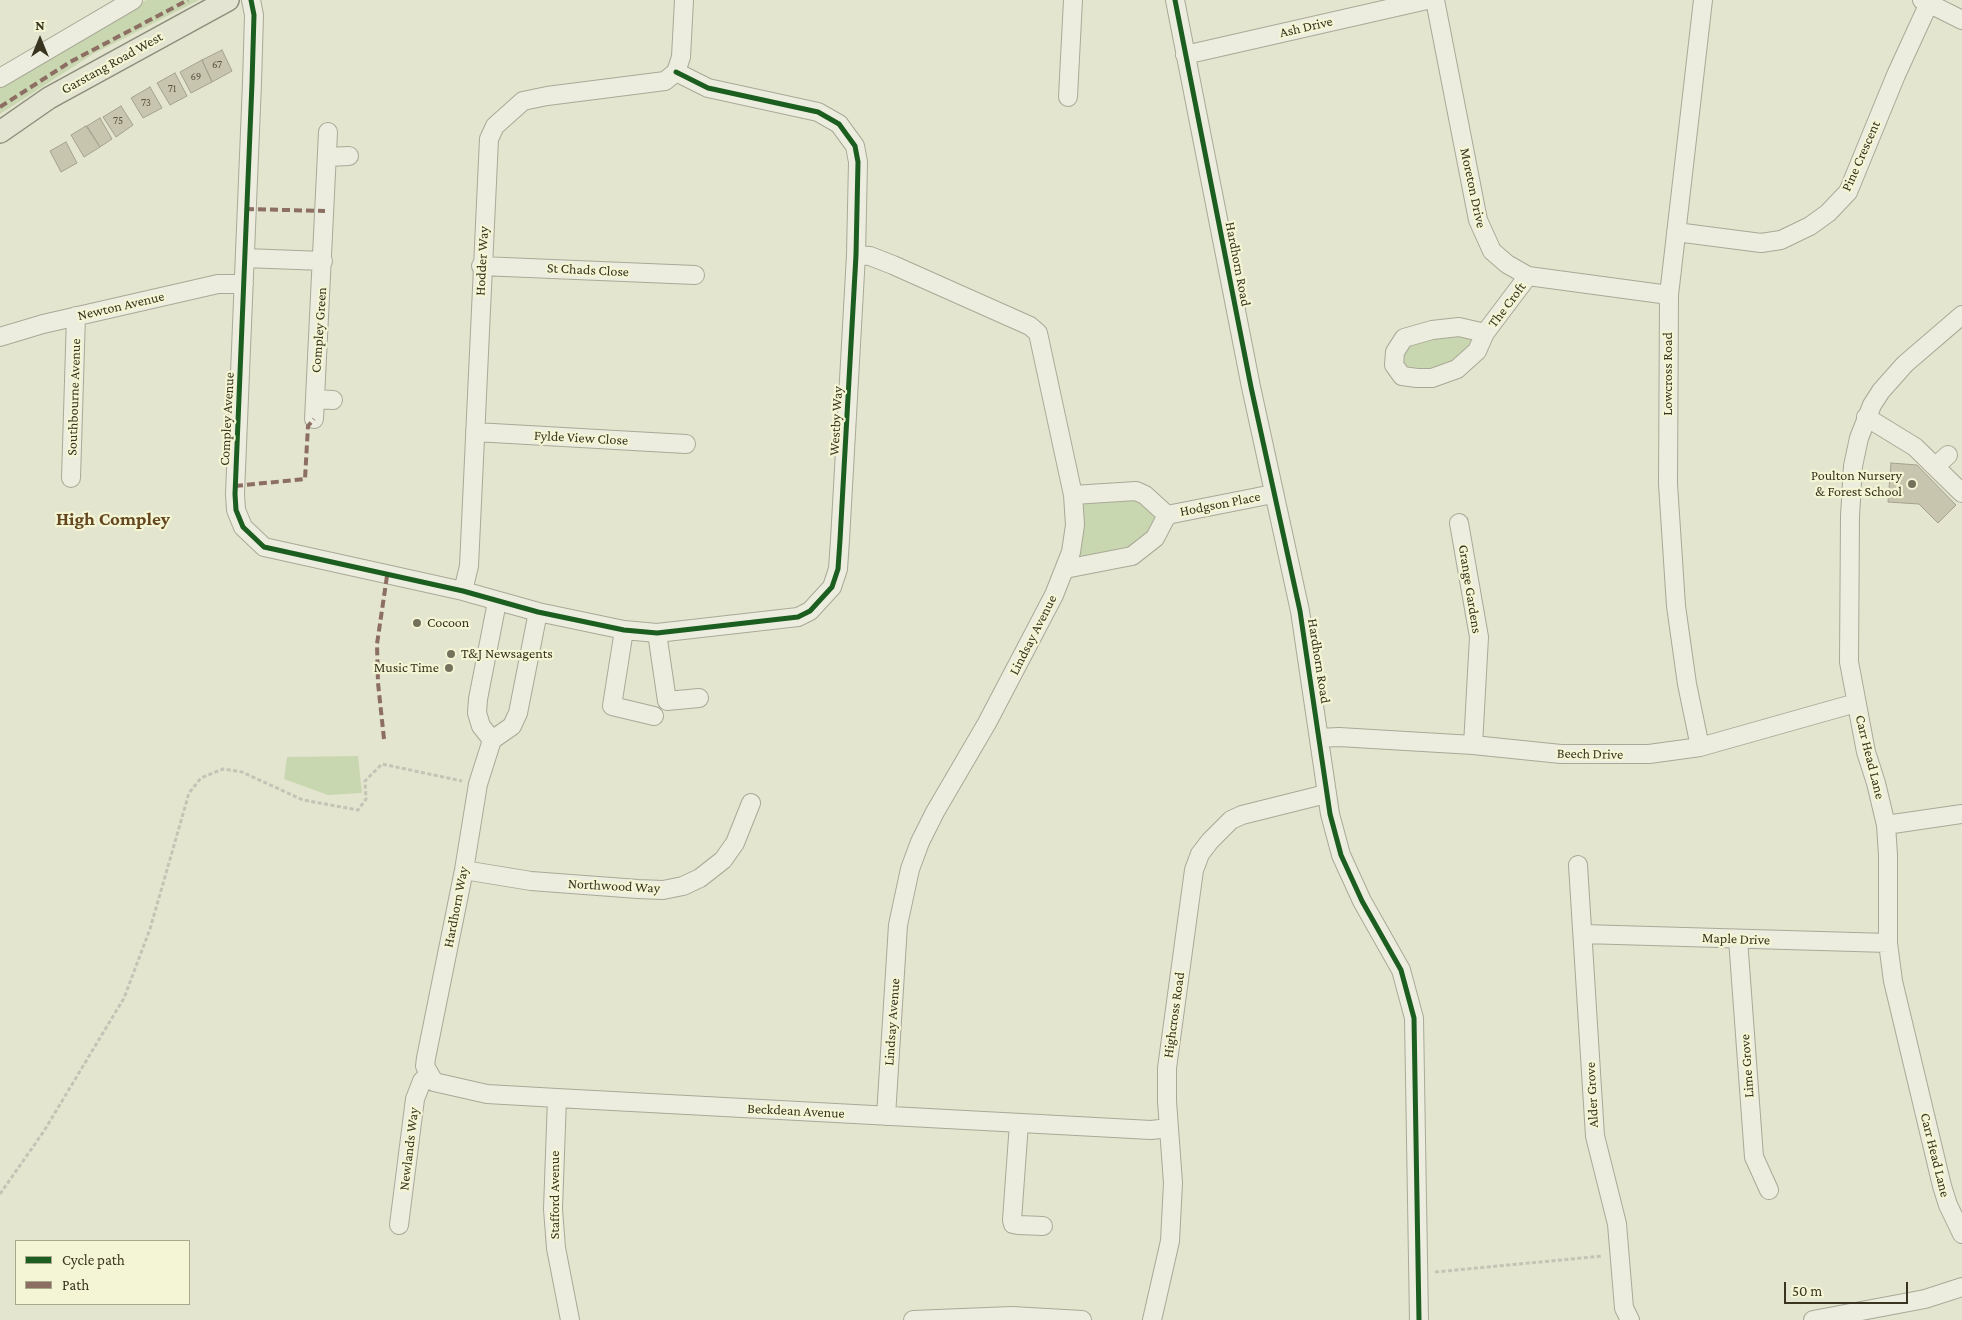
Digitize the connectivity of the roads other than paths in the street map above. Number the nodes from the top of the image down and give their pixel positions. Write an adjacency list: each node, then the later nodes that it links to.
1 (133, 0): 14 (street)
2 (228, 0): 16 (main road, Garstang Road West)
3 (251, 0): 22 (street, Compley Avenue)
4 (684, 0): 13 (street)
5 (1073, 0): 15 (street)
6 (1175, 0): 12 (street, Hardhorn Road)
7 (1427, 0): 12 (street, Ash Drive)
8 (1435, 0): 26 (street, Moreton Drive)
9 (1703, 0): 20 (street, Lowcross Road)
10 (1925, 2): 11 (street); 20 (street, Pine Crescent)
11 (1962, 20)
12 (1185, 55): 40 (street, Hardhorn Road)
13 (676, 72): 21 (street, Westby Way); 24 (street, Hodder Way)
14 (0, 78)
15 (1068, 97)
16 (0, 132)
17 (328, 132): 19 (street, Compley Green)
18 (349, 156): 19 (street)
19 (327, 157): 23 (street, Compley Green)
20 (1676, 232): 28 (street, Lowcross Road)
21 (856, 255): 42 (street, Lindsay Avenue); 50 (street, Westby Way)
22 (245, 258): 23 (street); 27 (street, Compley Avenue)
23 (323, 261): 33 (street, Compley Green)
24 (481, 266): 25 (street, St Chads Close); 37 (street, Hodder Way)
25 (695, 275)
26 (1528, 276): 28 (street, Moreton Drive); 31 (street, The Croft)
27 (244, 284): 30 (street, Newton Avenue); 46 (street, Compley Avenue)
28 (1669, 295): 57 (street, Lowcross Road)
29 (1962, 315): 35 (street, Carr Head Lane)
30 (76, 316): 32 (street, Newton Avenue); 39 (street, Southbourne Avenue)
31 (1485, 333): 31 (street, The Croft)
32 (0, 337)
33 (315, 399): 34 (street); 36 (street, Compley Green)
34 (333, 400)
35 (1866, 417): 41 (street); 52 (street, Carr Head Lane)
36 (314, 419)
37 (475, 432): 38 (street, Fylde View Close); 46 (street, Hodder Way)
38 (686, 444)
39 (71, 478)
40 (1273, 494): 43 (street, Hodgson Place); 54 (street, Hardhorn Road)
41 (1962, 494)
42 (1073, 495): 43 (street, Hodgson Place); 45 (street, Lindsay Avenue)
43 (1167, 515): 45 (street, Hodgson Place)
44 (1459, 523): 56 (street, Grange Gardens)
45 (1065, 569): 69 (street, Lindsay Avenue)
46 (463, 591): 47 (street, Compley Avenue)
47 (497, 602): 48 (street, Compley Avenue); 55 (street)
48 (538, 612): 49 (street, Westby Way); 55 (street)
49 (624, 630): 50 (street, Westby Way); 53 (street)
50 (657, 633): 51 (street)
51 (699, 698)
52 (1856, 703): 57 (street, Beech Drive); 61 (street, Carr Head Lane)
53 (654, 716)
54 (1319, 738): 56 (street, Beech Drive); 58 (street, Hardhorn Road)
55 (492, 740): 63 (street, Hardhorn Way)
56 (1473, 745): 57 (street, Beech Drive)
57 (1700, 747)
58 (1326, 794): 71 (street, Highcross Road); 81 (street, Hardhorn Road)
59 (751, 803): 63 (street, Northwood Way)
60 (1962, 814): 61 (street)
61 (1886, 825): 66 (street, Carr Head Lane)
62 (1578, 865): 64 (street, Alder Grove)
63 (464, 870): 67 (street, Hardhorn Way)
64 (1583, 934): 65 (street, Maple Drive); 82 (street, Alder Grove)
65 (1738, 940): 66 (street, Maple Drive); 72 (street, Lime Grove)
66 (1888, 943): 75 (street, Carr Head Lane)
67 (428, 1076): 68 (street, Beckdean Avenue); 73 (street, Newlands Way)
68 (557, 1098): 69 (street, Beckdean Avenue); 77 (street, Stafford Avenue)
69 (886, 1116): 70 (street, Beckdean Avenue)
70 (1019, 1123): 71 (street, Beckdean Avenue); 74 (street)
71 (1168, 1128): 80 (street, Highcross Road)
72 (1768, 1190)
73 (399, 1226)
74 (1043, 1226)
75 (1961, 1232)
76 (1962, 1287): 83 (street)
77 (570, 1320)
78 (912, 1320): 79 (street)
79 (1082, 1320)
80 (1152, 1320)
81 (1420, 1320)
82 (1630, 1320)
83 (1813, 1320)

